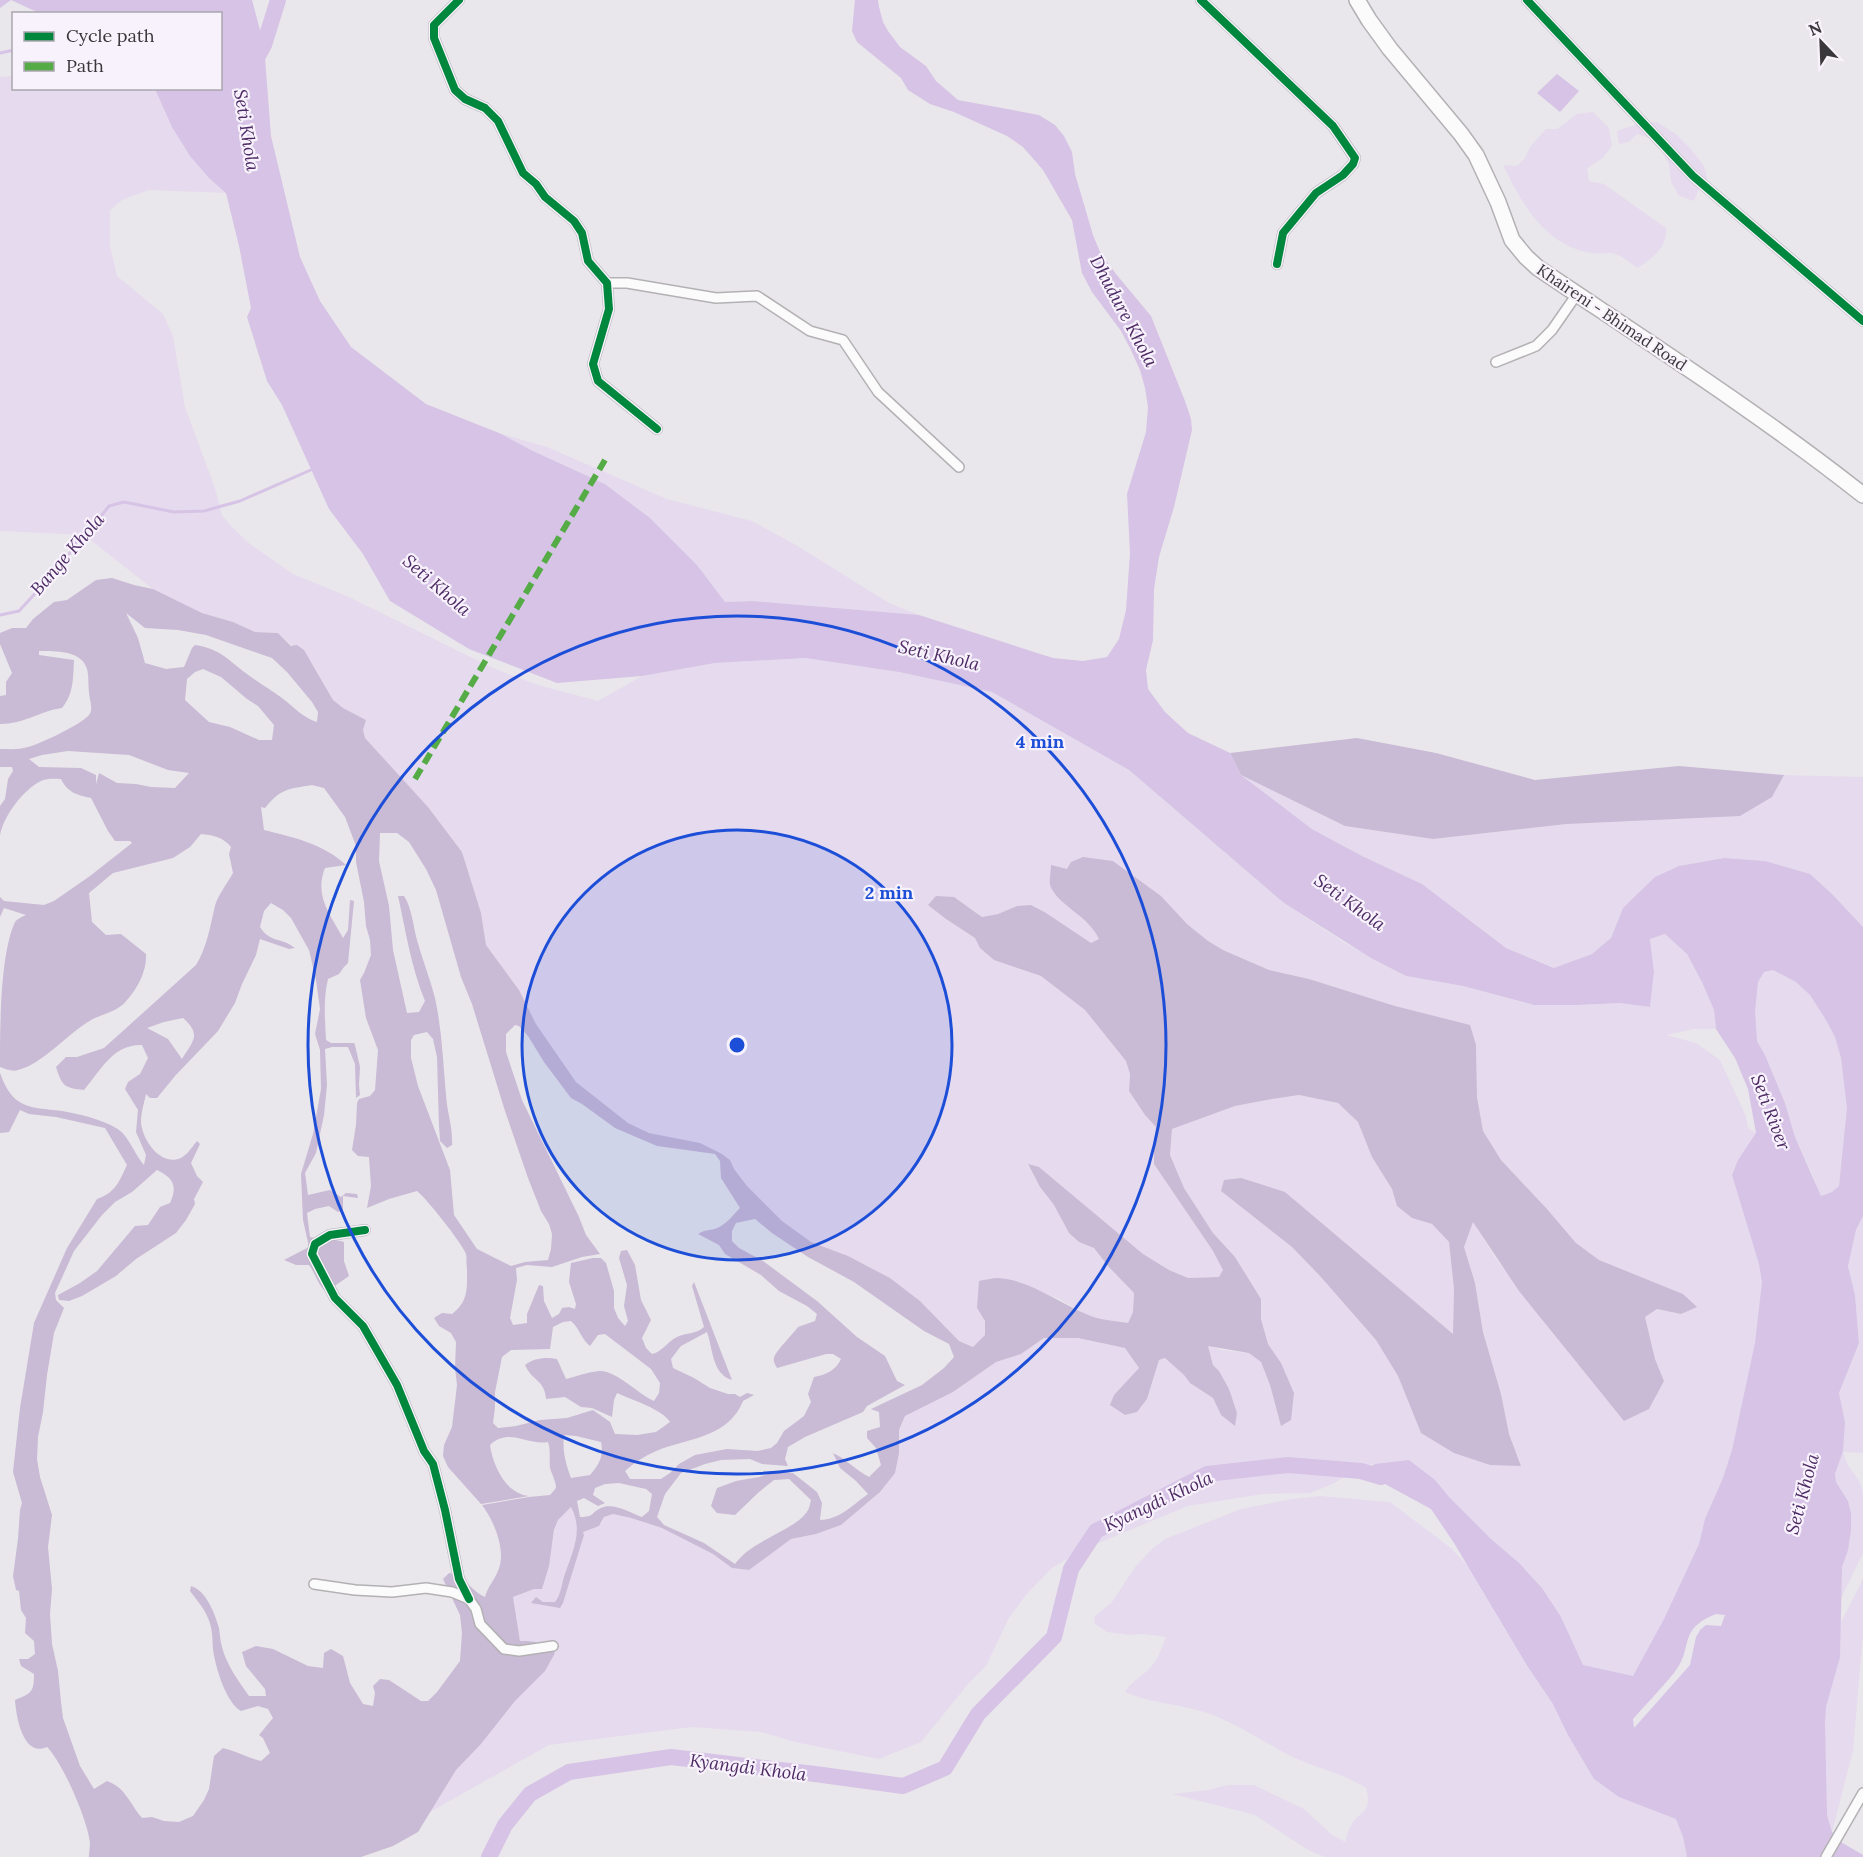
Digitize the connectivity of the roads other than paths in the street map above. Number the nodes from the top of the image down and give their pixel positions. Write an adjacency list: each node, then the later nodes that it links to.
1 (459, 0): 6 (street)
2 (1201, 0): 5 (street)
3 (1357, 0): 7 (main road, Khaireni - Bhimad Road)
4 (1527, 0): 8 (street)
5 (1277, 264)
6 (607, 283): 10 (street); 11 (street)
7 (1577, 294): 9 (street); 12 (main road, Khaireni - Bhimad Road)
8 (1863, 321)
9 (1496, 362)
10 (657, 429)
11 (959, 467)
12 (1863, 495)
13 (365, 1230): 15 (street)
14 (314, 1584): 15 (street)
15 (469, 1599): 16 (street)
16 (554, 1646)
17 (1863, 1793): 18 (street)
18 (1826, 1857)

